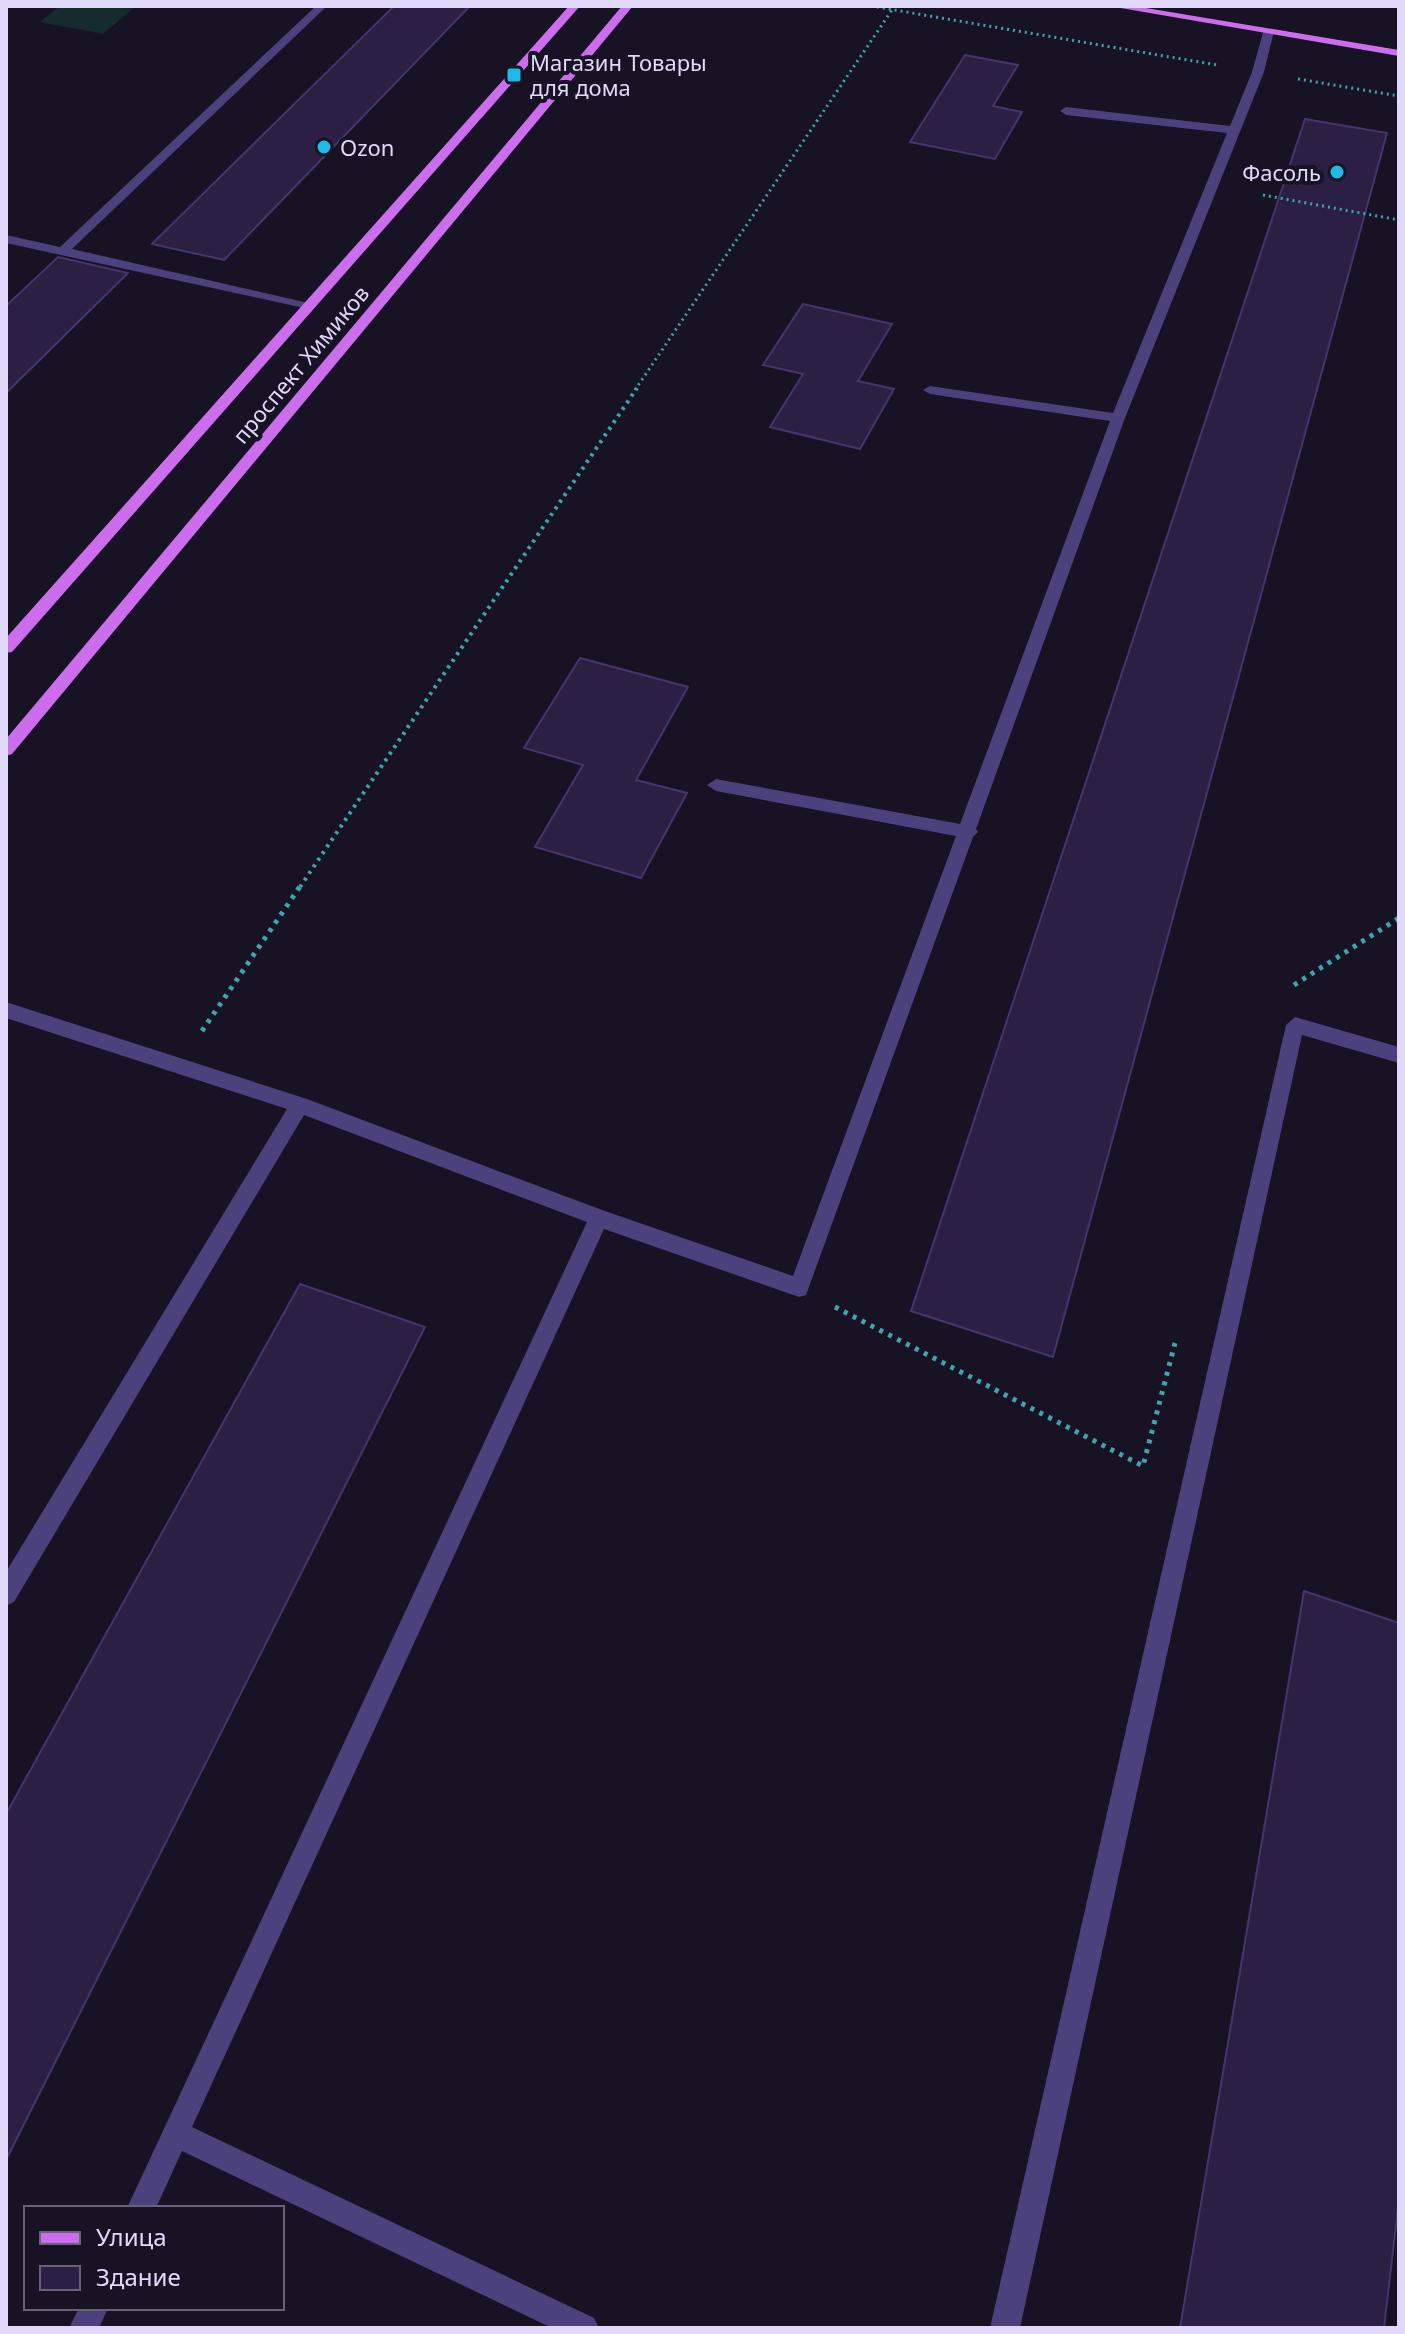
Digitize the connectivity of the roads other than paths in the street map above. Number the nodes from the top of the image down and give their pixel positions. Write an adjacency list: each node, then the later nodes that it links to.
1 (322, 6): 10 (lane)
2 (575, 6): 11 (main road, проспект Химиков)
3 (628, 6): 15 (main road, проспект Химиков)
4 (1114, 6): 5 (main road)
5 (1268, 31): 6 (main road); 8 (lane)
6 (1399, 53)
7 (1066, 111): 8 (lane)
8 (1232, 130): 13 (lane)
9 (6, 239): 10 (lane)
10 (63, 251): 11 (lane)
11 (308, 307): 14 (main road, проспект Химиков)
12 (930, 390): 13 (lane)
13 (1118, 418): 17 (lane)
14 (6, 648)
15 (6, 750)
16 (716, 785): 17 (lane)
17 (969, 832): 21 (lane)
18 (6, 1010): 20 (lane)
19 (1399, 1055): 28 (lane)
20 (300, 1105): 21 (lane); 22 (lane)
21 (599, 1218): 23 (lane)
22 (6, 1594)
23 (176, 2134): 24 (lane); 27 (lane)
24 (142, 2206)
25 (93, 2310): 26 (lane)
26 (84, 2328)
27 (584, 2328)
28 (1005, 2328)

